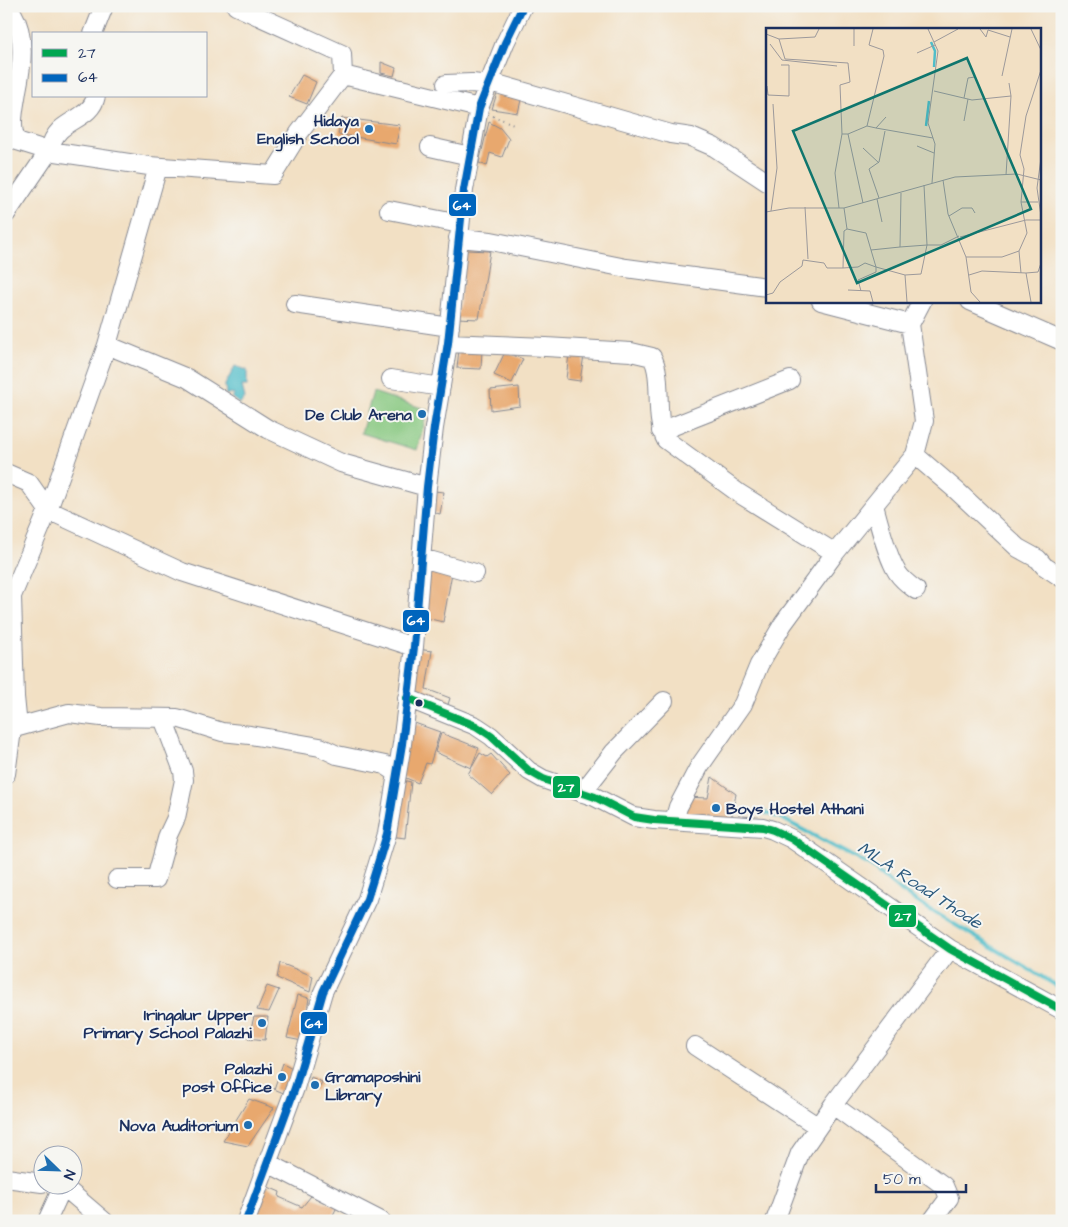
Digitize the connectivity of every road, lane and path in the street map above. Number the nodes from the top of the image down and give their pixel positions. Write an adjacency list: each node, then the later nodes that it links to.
1 (104, 6): 5 (street)
2 (236, 6): 7 (street)
3 (523, 6): 9 (street)
4 (6, 12): 6 (street)
5 (94, 32)
6 (27, 43): 14 (street)
7 (343, 75): 11 (street); 16 (street)
8 (446, 84): 9 (street)
9 (489, 84): 11 (street); 17 (street)
10 (95, 98): 14 (street)
11 (479, 109): 12 (path); 15 (street)
12 (516, 125)
13 (430, 147): 15 (street)
14 (49, 151): 16 (street); 19 (street)
15 (470, 156): 20 (street)
16 (158, 167): 30 (street)
17 (766, 181)
18 (389, 210): 20 (street)
19 (6, 214)
20 (459, 235): 21 (street); 22 (street); 28 (street)
21 (495, 247)
22 (766, 287)
23 (825, 302): 27 (street)
24 (921, 302): 27 (street)
25 (972, 302): 29 (street)
26 (295, 304): 28 (street)
27 (910, 324): 35 (street)
28 (449, 335): 33 (street); 34 (street)
29 (1062, 341)
30 (107, 345): 37 (street); 39 (street)
31 (391, 379): 33 (street)
32 (790, 380): 34 (street)
33 (441, 387): 37 (street)
34 (661, 431): 40 (street)
35 (915, 455): 38 (street); 43 (street)
36 (6, 473): 39 (street)
37 (427, 487): 41 (street)
38 (874, 505): 40 (street); 44 (street)
39 (48, 510): 45 (street); 49 (street)
40 (835, 553): 53 (street)
41 (422, 558): 42 (street); 45 (street)
42 (475, 572)
43 (1062, 578)
44 (916, 590)
45 (414, 646): 46 (street)
46 (407, 698): 50 (street); 52 (street)
47 (664, 701): 52 (street)
48 (164, 718): 49 (street); 50 (street); 54 (street)
49 (12, 729): 51 (street)
50 (396, 773): 60 (street)
51 (6, 774)
52 (582, 792): 53 (street)
53 (674, 821): 55 (street)
54 (117, 879)
55 (950, 949): 56 (street); 58 (street)
56 (1062, 1010)
57 (695, 1046): 59 (street)
58 (833, 1104): 59 (street); 70 (street)
59 (818, 1126): 69 (street)
60 (268, 1163): 67 (street); 68 (street)
61 (6, 1178): 62 (street)
62 (32, 1182)
63 (55, 1194): 65 (street)
64 (70, 1194): 66 (street)
65 (46, 1221)
66 (104, 1221)
67 (246, 1221)
68 (381, 1221)
69 (774, 1221)
70 (932, 1221)

